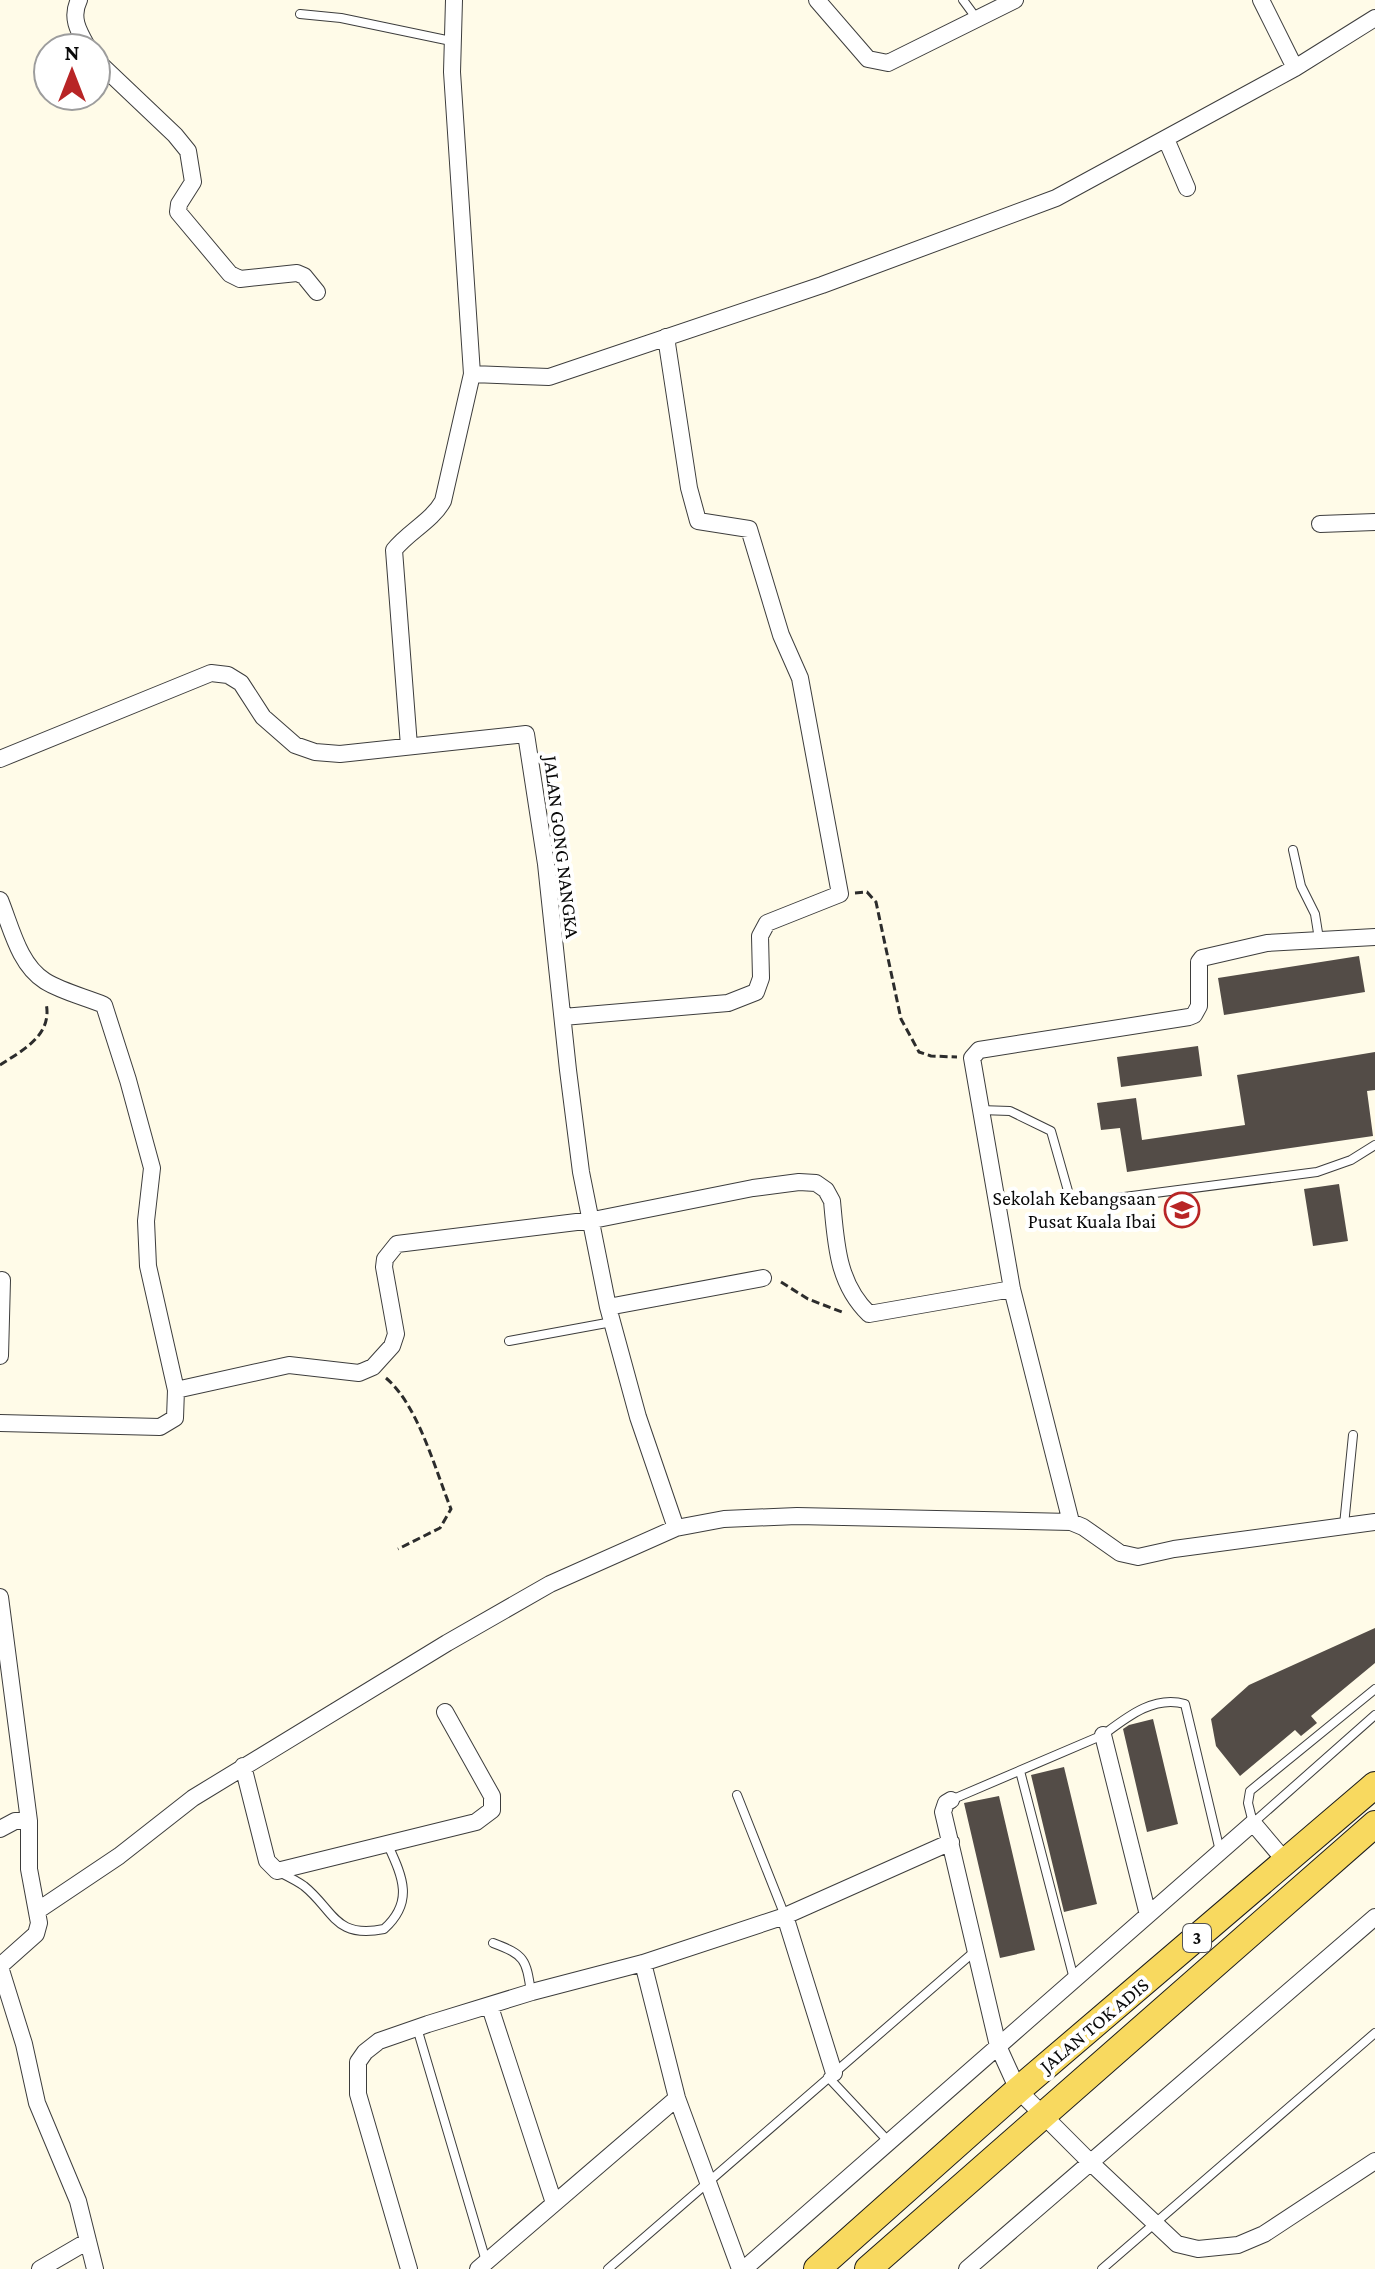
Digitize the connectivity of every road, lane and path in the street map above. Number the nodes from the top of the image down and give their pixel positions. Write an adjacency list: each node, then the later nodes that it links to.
1 (79, 0): 10 (street)
2 (454, 0): 11 (street)
3 (817, 0): 9 (street)
4 (963, 0): 9 (lane)
5 (1015, 0): 9 (street)
6 (1261, 0): 12 (street)
7 (300, 14): 11 (lane)
8 (1375, 18): 12 (street)
9 (977, 19)
10 (80, 32)
11 (451, 41): 18 (street)
12 (1295, 68): 14 (street)
13 (112, 75): 16 (street)
14 (1166, 139): 15 (street); 17 (street)
15 (1187, 188)
16 (317, 292)
17 (666, 337): 18 (street); 24 (street)
18 (472, 374): 21 (street)
19 (1375, 522): 20 (street)
20 (1320, 524)
21 (409, 746): 22 (street, JALAN GONG NANGKA); 29 (street, JALAN GONG NANGKA)
22 (0, 759)
23 (1293, 850): 27 (lane)
24 (840, 894): 29 (street); 30 (path)
25 (0, 900): 28 (street)
26 (1375, 937): 27 (street)
27 (1319, 940): 30 (street)
28 (36, 974): 31 (path); 43 (street)
29 (563, 1017): 34 (street, JALAN GONG NANGKA)
30 (972, 1058): 32 (street)
31 (0, 1065)
32 (980, 1110): 33 (lane); 37 (street)
33 (1375, 1145)
34 (593, 1220): 38 (street); 39 (street, JALAN GONG NANGKA); 42 (street)
35 (763, 1278): 38 (path); 39 (street)
36 (2, 1280): 41 (street)
37 (1012, 1289): 38 (street); 46 (street)
38 (869, 1314)
39 (610, 1315): 40 (lane); 49 (street, JALAN GONG NANGKA)
40 (509, 1341)
41 (0, 1356)
42 (373, 1367): 43 (street); 50 (path)
43 (176, 1390): 44 (street)
44 (0, 1423)
45 (1353, 1435): 48 (lane)
46 (1071, 1522): 48 (street); 49 (street)
47 (1375, 1522): 48 (street)
48 (1344, 1525)
49 (676, 1528): 56 (street)
50 (398, 1549)
51 (0, 1597): 61 (street)
52 (1375, 1689): 62 (lane)
53 (445, 1712): 66 (street)
54 (1375, 1715): 62 (lane)
55 (1103, 1735): 57 (lane); 67 (lane); 71 (street)
56 (243, 1766): 69 (street); 70 (street)
57 (1020, 1771): 60 (lane); 78 (lane)
58 (1375, 1785): 68 (main road, JALAN TOK ADIS / 3)
59 (737, 1795): 72 (lane)
60 (951, 1800): 65 (street)
61 (29, 1821): 64 (street); 70 (street)
62 (1253, 1823): 67 (street); 68 (street)
63 (1375, 1824): 87 (main road, JALAN TOK ADIS / 3)
64 (0, 1829)
65 (951, 1842): 72 (street); 75 (street)
66 (387, 1843): 69 (street); 69 (lane)
67 (1220, 1852): 71 (street)
68 (1286, 1862): 85 (main road, JALAN TOK ADIS / 3)
69 (277, 1871)
70 (37, 1911): 77 (street)
71 (1148, 1915): 78 (street)
72 (785, 1916): 76 (street); 84 (street)
73 (1375, 1917): 90 (street)
74 (493, 1943): 79 (lane)
75 (975, 1951): 83 (street); 84 (lane)
76 (643, 1963): 79 (street); 86 (street)
77 (0, 1967): 94 (street)
78 (1074, 1980): 83 (street)
79 (532, 1992): 80 (street)
80 (490, 2007): 81 (street); 92 (street)
81 (417, 2028): 95 (lane); 98 (street)
82 (1375, 2033): 93 (lane)
83 (998, 2046): 85 (street); 88 (street)
84 (831, 2075): 88 (lane); 91 (lane)
85 (1018, 2090): 87 (street); 101 (main road, JALAN TOK ADIS / 3)
86 (677, 2098): 91 (street); 92 (street)
87 (1043, 2116): 90 (street); 102 (main road, JALAN TOK ADIS / 3)
88 (889, 2142): 100 (street)
89 (1375, 2161): 93 (street)
90 (1090, 2162): 93 (street); 103 (street)
91 (708, 2181): 99 (lane); 100 (street)
92 (554, 2203): 95 (street)
93 (1153, 2222): 104 (lane)
94 (88, 2241): 96 (street); 97 (street)
95 (482, 2266)
96 (40, 2269)
97 (95, 2269)
98 (409, 2269)
99 (608, 2269)
100 (742, 2269)
101 (817, 2269)
102 (868, 2269)
103 (967, 2269)
104 (1102, 2269)

